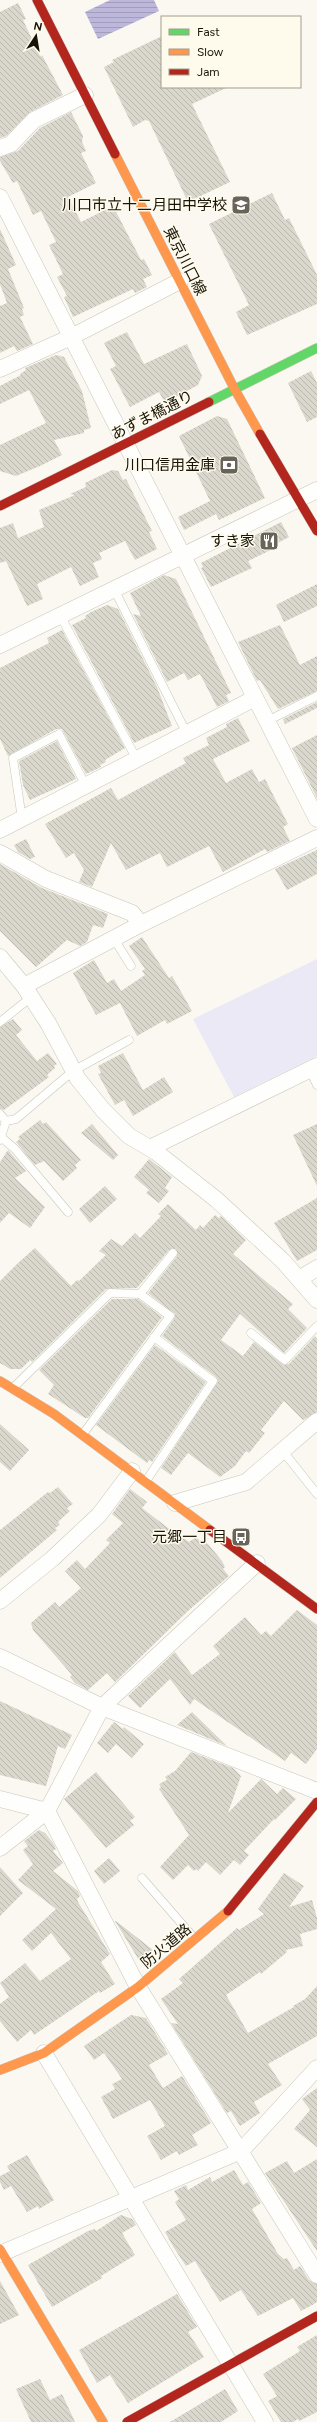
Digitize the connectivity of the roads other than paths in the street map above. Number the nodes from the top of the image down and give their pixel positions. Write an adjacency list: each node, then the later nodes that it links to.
1 (37, 0): 2 (street, 東京川口線)
2 (85, 95): 3 (street); 5 (street, 東京川口線)
3 (0, 148)
4 (0, 197): 6 (street)
5 (180, 281): 6 (street); 9 (street, 東京川口線)
6 (71, 337): 8 (street); 10 (street)
7 (317, 348): 9 (street, あずま橋通り)
8 (0, 369)
9 (234, 388): 10 (street, あずま橋通り); 12 (street, 東京川口線)
10 (125, 444): 13 (street, あずま橋通り); 15 (street)
11 (317, 490): 12 (street)
12 (297, 500): 14 (street, 東京川口線); 15 (street)
13 (0, 506)
14 (317, 531)
15 (183, 556): 16 (street); 20 (street)
16 (114, 589): 17 (street); 22 (lane)
17 (60, 615): 18 (street); 23 (lane)
18 (0, 645)
19 (317, 696): 21 (lane)
20 (255, 698): 21 (street); 22 (street)
21 (267, 721): 26 (street)
22 (187, 734): 23 (street)
23 (137, 760): 24 (street)
24 (86, 786): 25 (street); 25 (lane)
25 (22, 819): 27 (street)
26 (317, 819)
27 (0, 830)
28 (317, 838): 30 (street)
29 (0, 853): 30 (street)
30 (141, 924): 31 (street)
31 (114, 939): 33 (lane); 34 (street)
32 (2, 964): 34 (street)
33 (131, 966)
34 (27, 992): 35 (lane); 38 (street)
35 (0, 1022)
36 (129, 1040): 38 (lane)
37 (314, 1068): 39 (lane); 42 (street)
38 (73, 1070): 40 (lane); 42 (street)
39 (317, 1085)
40 (3, 1117): 41 (lane)
41 (0, 1138): 43 (lane)
42 (150, 1148): 46 (street)
43 (68, 1212)
44 (173, 1253): 47 (lane)
45 (317, 1268): 46 (street)
46 (298, 1279): 48 (street)
47 (140, 1294): 51 (lane); 53 (lane)
48 (317, 1300)
49 (317, 1326): 50 (lane)
50 (251, 1333)
51 (154, 1337): 55 (lane); 58 (lane)
52 (0, 1381): 53 (street)
53 (12, 1388): 55 (street)
54 (317, 1421): 56 (street)
55 (82, 1435): 57 (street)
56 (282, 1450): 59 (lane); 60 (street)
57 (132, 1471): 58 (street); 62 (street)
58 (146, 1481): 60 (street)
59 (317, 1494)
60 (175, 1503): 61 (street)
61 (258, 1563): 63 (street); 65 (street)
62 (0, 1601)
63 (317, 1608)
64 (0, 1657): 65 (street)
65 (102, 1707): 66 (street); 69 (street)
66 (317, 1791)
67 (0, 1799): 69 (street)
68 (317, 1802): 72 (street, 防火道路)
69 (46, 1811): 70 (street); 73 (street)
70 (0, 1848)
71 (142, 1878): 72 (lane)
72 (195, 1940): 73 (street, 防火道路)
73 (138, 1987): 74 (street, 防火道路); 77 (street)
74 (44, 2053): 76 (street, 防火道路); 78 (street)
75 (317, 2068): 77 (street)
76 (0, 2070)
77 (241, 2151): 78 (street); 80 (street)
78 (130, 2198): 79 (street); 82 (street)
79 (1, 2252): 83 (street)
80 (317, 2275)
81 (317, 2316): 82 (street)
82 (231, 2364): 84 (street); 85 (street)
83 (103, 2422)
84 (128, 2422)
85 (265, 2422)

